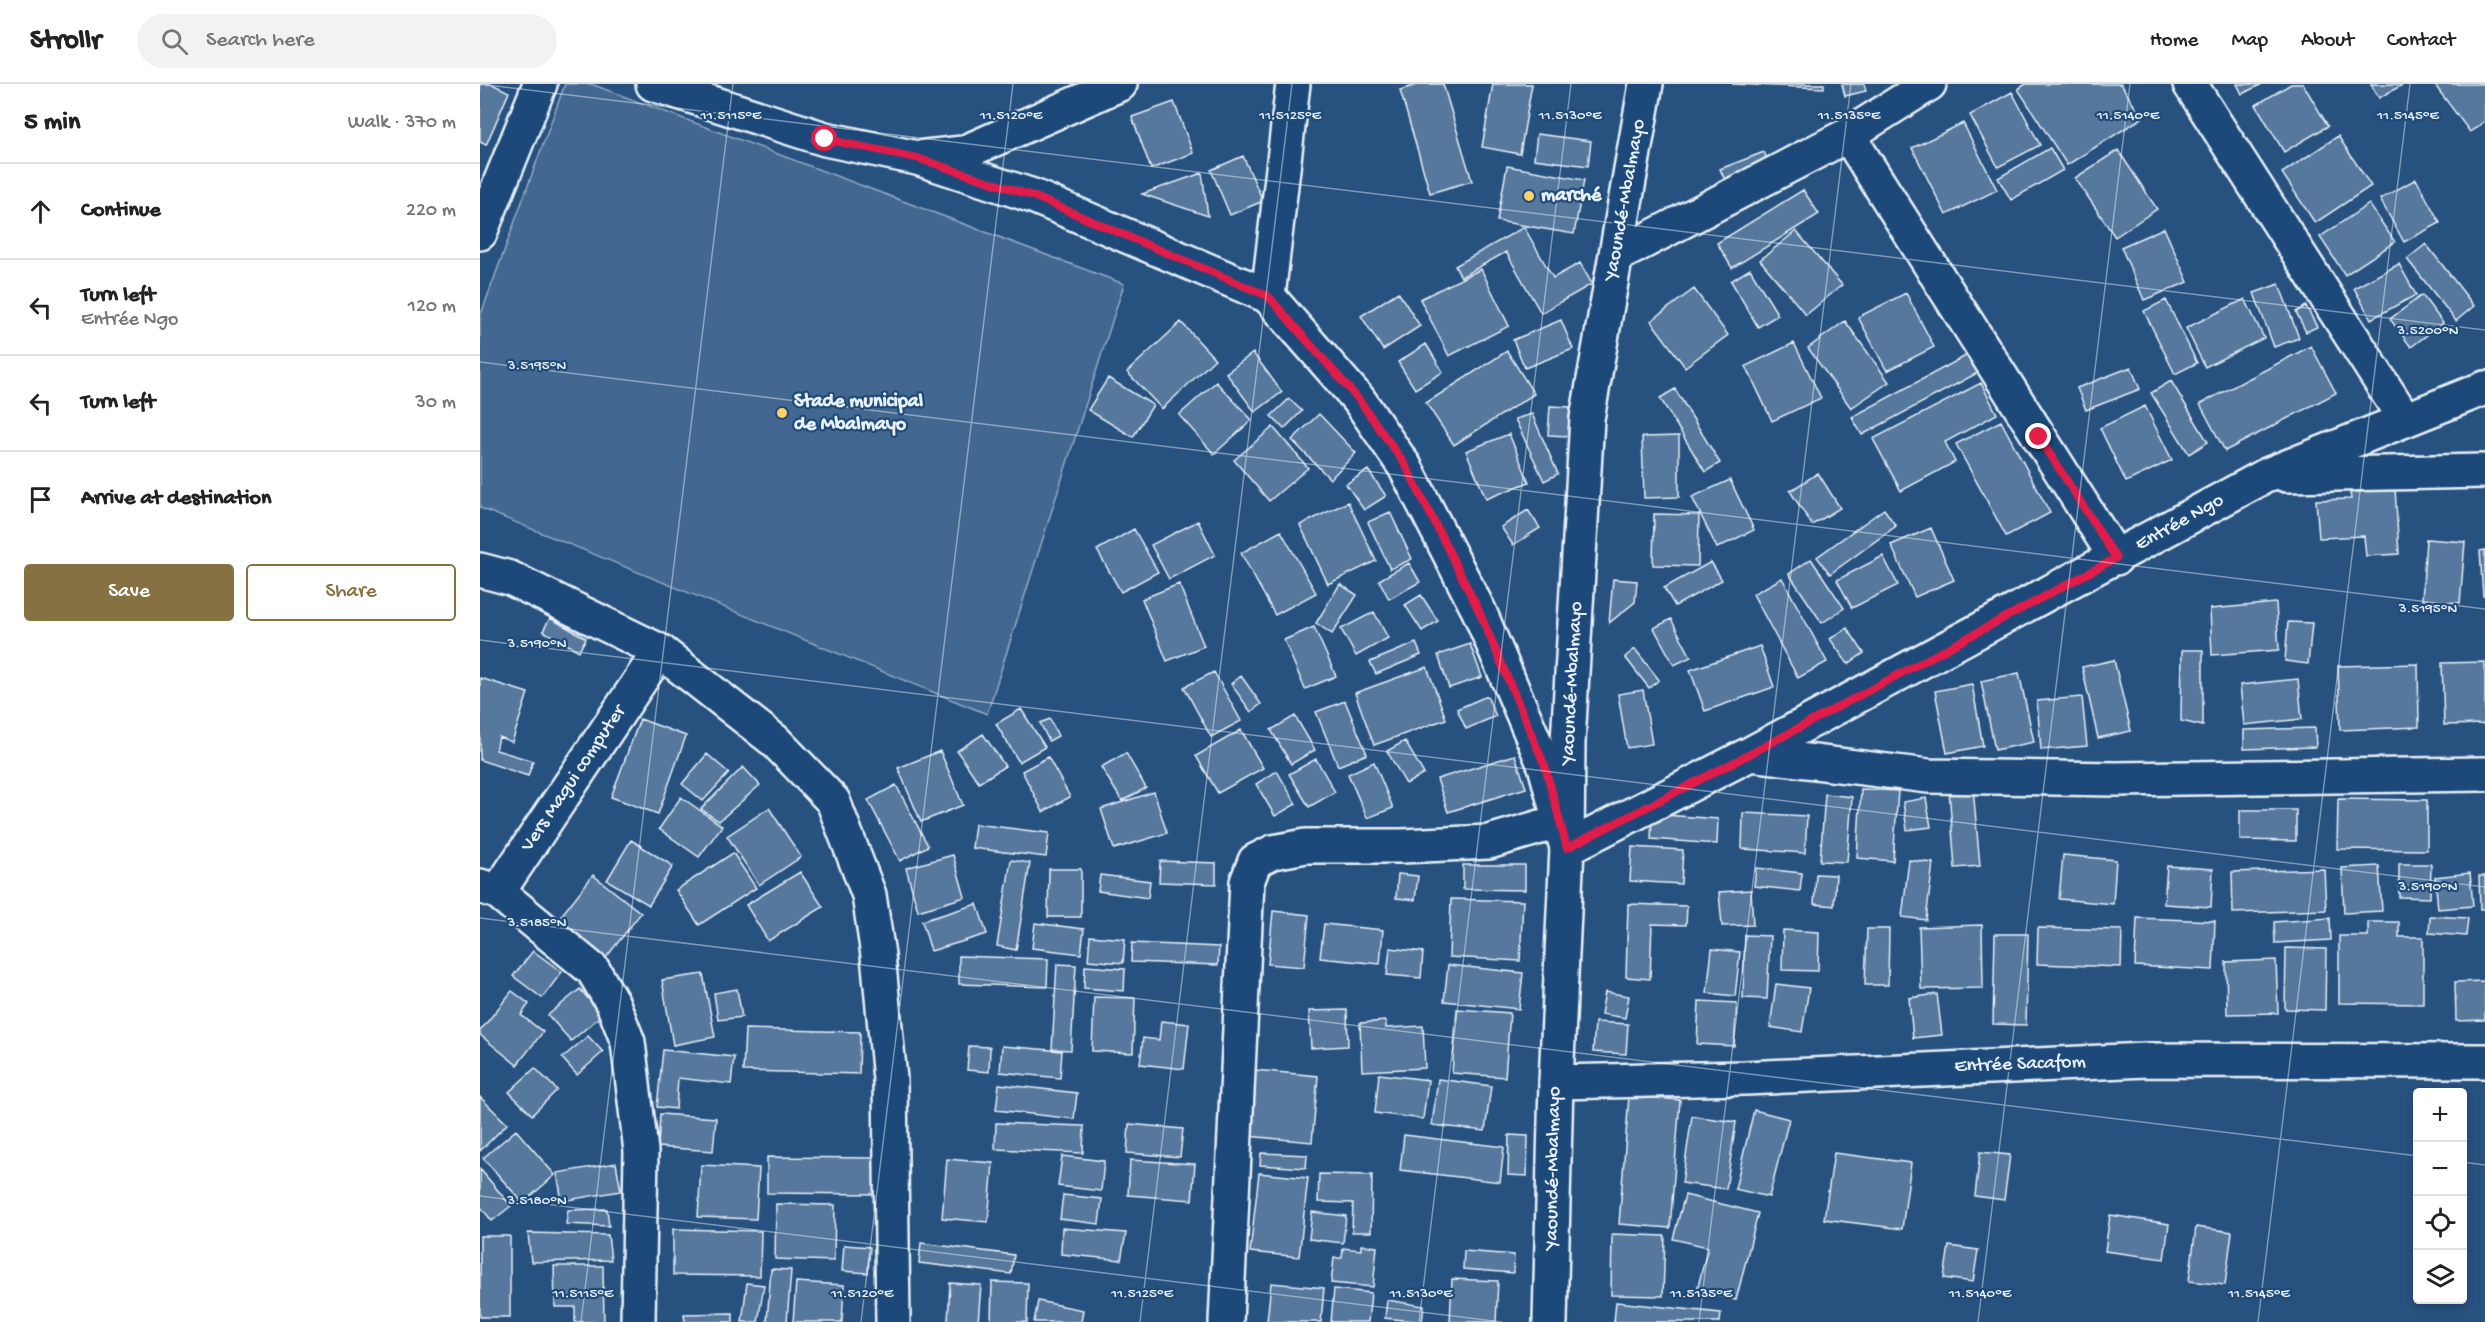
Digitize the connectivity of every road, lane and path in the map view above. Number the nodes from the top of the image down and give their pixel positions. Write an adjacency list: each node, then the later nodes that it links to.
1 (540, 84): 10 (main road)
2 (1120, 84): 9 (main road)
3 (1293, 84): 12 (main road)
4 (1646, 84): 11 (main road, Yaoundé-Mbalmayo)
5 (1929, 84): 8 (main road)
6 (2190, 84): 14 (main road)
7 (666, 86): 9 (main road)
8 (1848, 135): 11 (main road); 17 (main road)
9 (917, 158): 12 (main road)
10 (480, 233)
11 (1616, 256): 22 (main road, Yaoundé-Mbalmayo)
12 (1268, 296): 22 (main road)
13 (2485, 388): 14 (main road, Entrée Ngo)
14 (2404, 418): 16 (main road, Entrée Ngo)
15 (2485, 471): 16 (main road)
16 (2267, 475): 17 (main road, Entrée Ngo)
17 (2116, 558): 20 (main road, Entrée Ngo)
18 (480, 570): 19 (main road)
19 (660, 651): 23 (main road, Vers Magui computer); 27 (main road)
20 (1750, 754): 21 (main road); 22 (main road, Entrée Ngo)
21 (2485, 774)
22 (1564, 834): 25 (main road, Yaoundé-Mbalmayo); 28 (main road, Entrée Ngo)
23 (489, 889): 26 (main road)
24 (2485, 1061): 25 (main road, Entrée Sacafom)
25 (1556, 1082): 29 (main road, Yaoundé-Mbalmayo)
26 (638, 1322)
27 (893, 1322)
28 (1226, 1322)
29 (1550, 1322)

